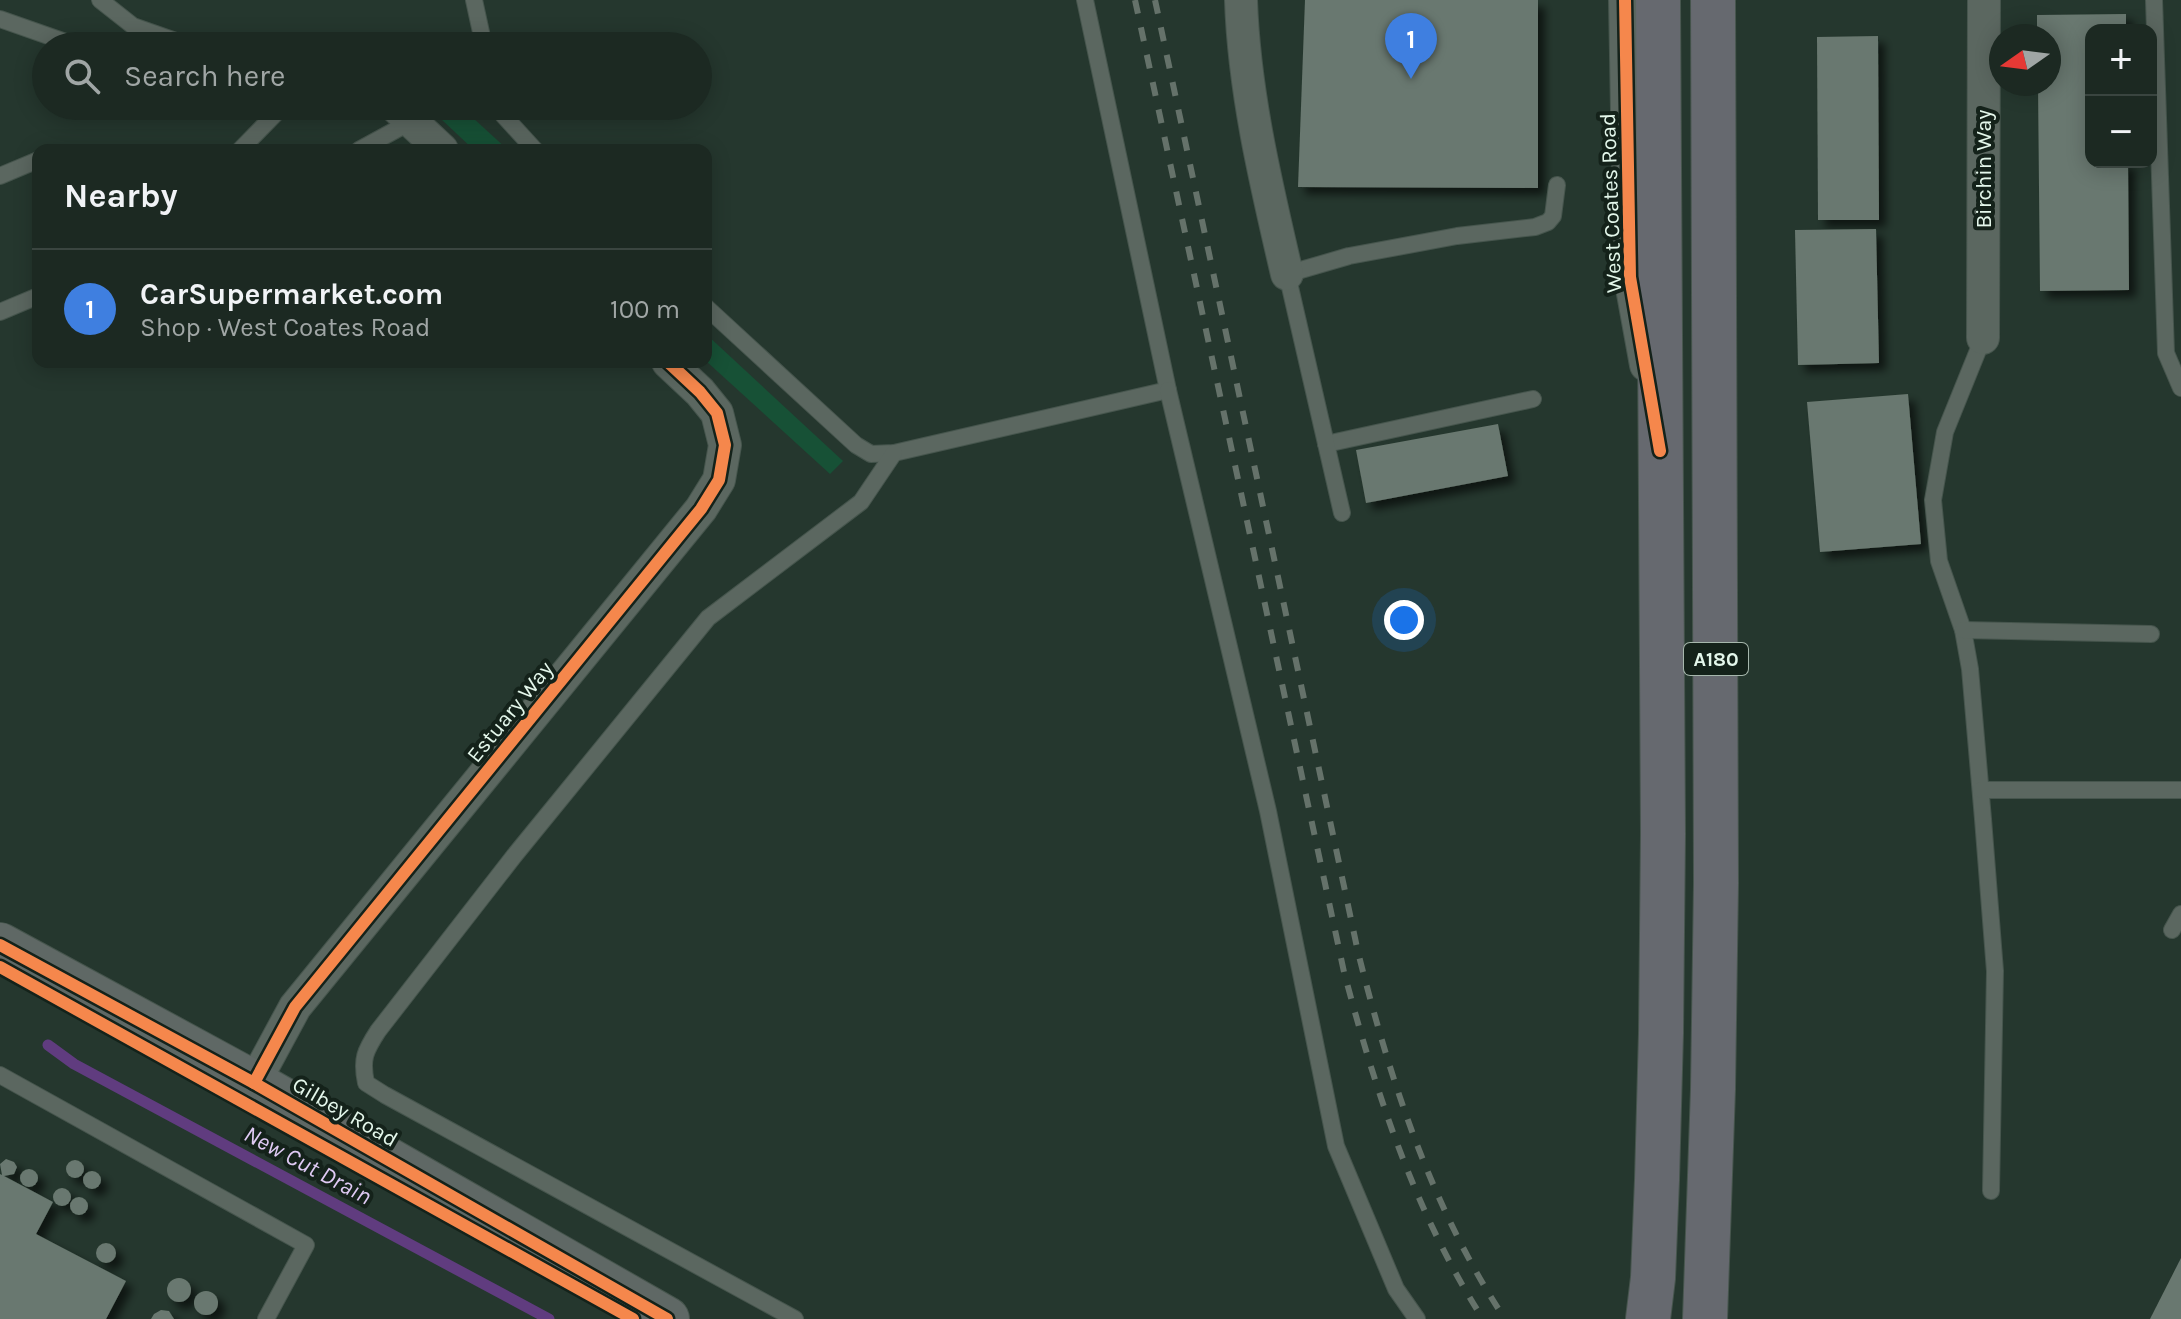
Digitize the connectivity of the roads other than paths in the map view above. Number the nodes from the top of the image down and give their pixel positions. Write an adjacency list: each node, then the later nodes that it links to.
1 (100, 0): 12 (lane)
2 (474, 0): 13 (lane)
3 (1085, 0): 32 (lane)
4 (1241, 0): 25 (street)
5 (1625, 0): 35 (street, West Coates Road)
6 (1658, 0): 35 (highway, A180)
7 (1713, 0): 49 (highway, A180)
8 (1984, 0): 29 (street, Birchin Way)
9 (2154, 0): 31 (lane)
10 (0, 19): 11 (lane)
11 (37, 32)
12 (150, 32)
13 (481, 32)
14 (269, 120): 18 (lane)
15 (396, 120): 19 (lane)
16 (410, 120): 20 (street)
17 (508, 120): 21 (lane)
18 (246, 144)
19 (366, 144)
20 (436, 144)
21 (530, 144)
22 (32, 163): 23 (lane)
23 (0, 176)
24 (1557, 185): 25 (lane)
25 (1287, 274): 34 (lane)
26 (32, 299): 27 (lane)
27 (0, 312)
28 (712, 313): 36 (lane)
29 (1983, 338): 38 (lane)
30 (674, 368): 46 (street, Estuary Way)
31 (2181, 388)
32 (1168, 390): 36 (lane); 53 (lane)
33 (1533, 399): 34 (lane)
34 (1326, 444): 37 (lane)
35 (1660, 451): 48 (highway, A180)
36 (894, 453): 52 (lane)
37 (1342, 513)
38 (1963, 630): 39 (lane); 40 (lane)
39 (2151, 634)
40 (1981, 790): 41 (lane); 47 (lane)
41 (2181, 790)
42 (2181, 914): 43 (lane)
43 (2172, 930)
44 (0, 945): 46 (street, Gilbey Road)
45 (0, 1075): 50 (lane)
46 (254, 1083): 51 (street, Gilbey Road)
47 (1991, 1191)
48 (1651, 1298)
49 (1705, 1318)
50 (266, 1319)
51 (667, 1319)
52 (795, 1319)
53 (1417, 1319)

